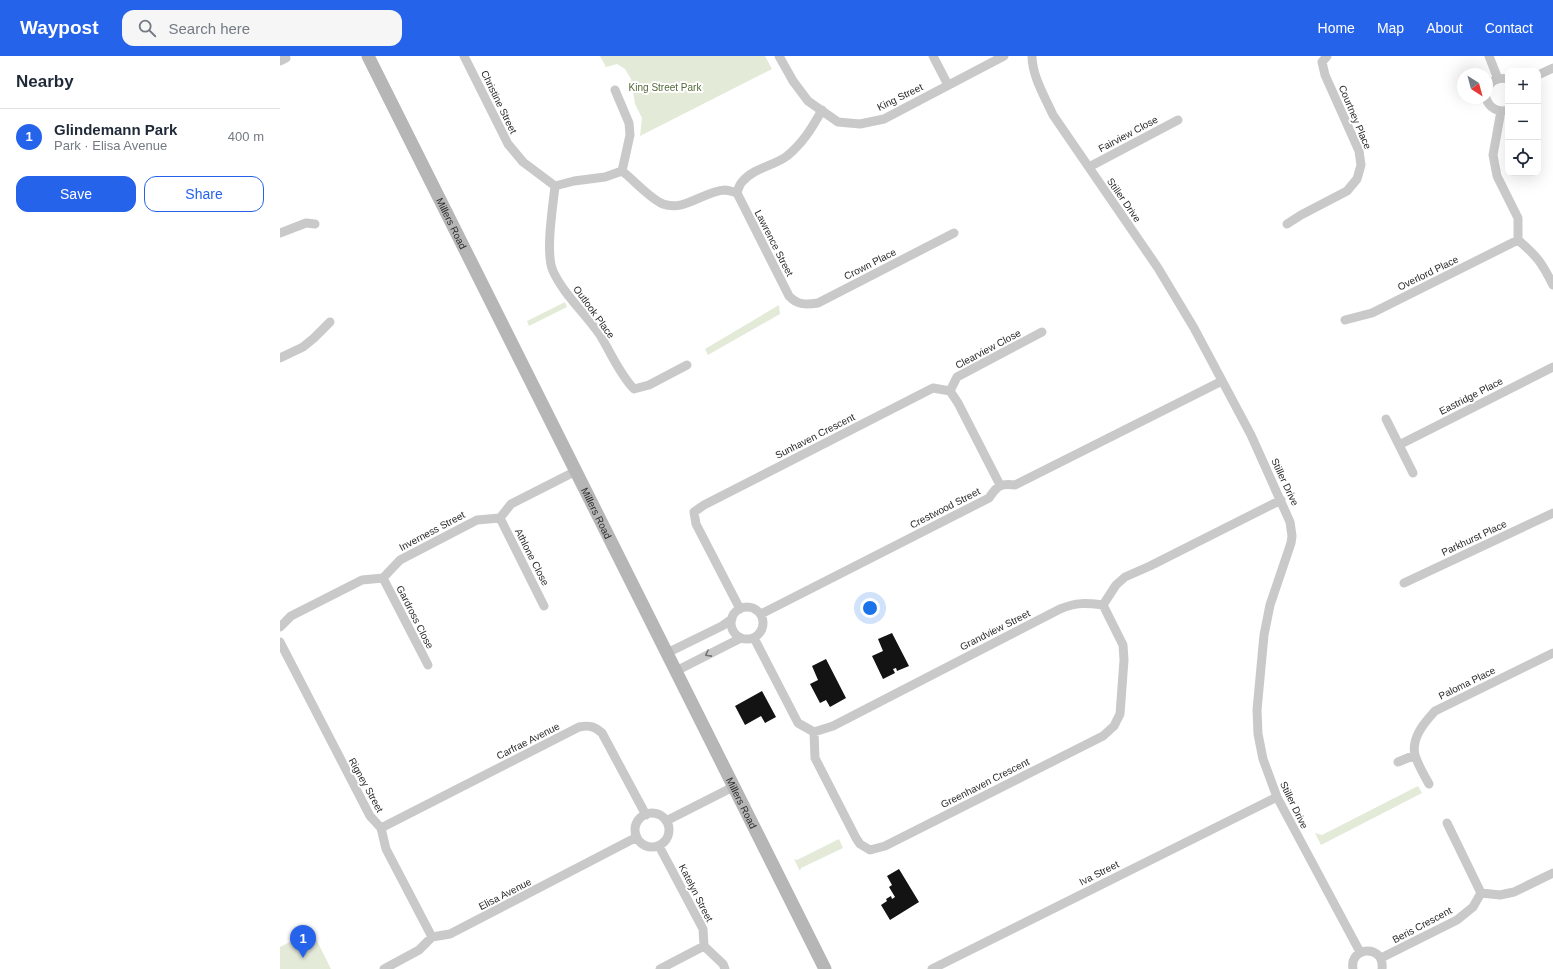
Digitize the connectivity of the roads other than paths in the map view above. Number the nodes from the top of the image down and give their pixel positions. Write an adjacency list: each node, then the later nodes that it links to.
1 (368, 56): 41 (street, Millers Road)
2 (464, 56): 22 (street, Christine Street)
3 (779, 56): 17 (street, King Street)
4 (933, 56): 14 (street)
5 (1004, 56): 14 (street, King Street)
6 (1032, 56): 20 (street, Stiller Drive)
7 (1327, 56): 25 (street, Courtney Place)
8 (1489, 56): 11 (street)
9 (1553, 68): 10 (street)
10 (1541, 74)
11 (1498, 79): 12 (street); 13 (street)
12 (1505, 79)
13 (1493, 81)
14 (948, 85): 17 (street, King Street)
15 (615, 90): 21 (street)
16 (1489, 104): 18 (street)
17 (822, 110): 23 (street)
18 (1505, 111): 28 (street)
19 (1178, 120): 20 (street, Fairview Close)
20 (1088, 167): 37 (street, Stiller Drive)
21 (622, 171): 22 (street); 23 (street)
22 (555, 186): 35 (street, Outlook Place)
23 (737, 193): 30 (street, Lawrence Street)
24 (315, 224): 26 (street)
25 (1287, 224)
26 (280, 233)
27 (954, 233): 30 (street, Crown Place)
28 (1518, 240): 29 (street); 31 (street, Overlord Place)
29 (1553, 285)
30 (794, 302)
31 (1345, 320)
32 (330, 322): 34 (street)
33 (1042, 332): 38 (street, Clearview Close)
34 (280, 358)
35 (687, 365)
36 (1553, 367): 40 (street, Eastridge Place)
37 (1222, 381): 43 (street); 44 (street, Stiller Drive)
38 (950, 391): 43 (street); 51 (street, Sunhaven Crescent)
39 (1386, 419): 40 (street)
40 (1399, 445): 42 (street)
41 (576, 471): 46 (street); 58 (street, Millers Road)
42 (1413, 473)
43 (1000, 485): 52 (street, Crestwood Street)
44 (1281, 500): 49 (street); 67 (street, Stiller Drive)
45 (1553, 513): 48 (street, Parkhurst Place)
46 (500, 518): 47 (street, Inverness Street); 50 (street, Athlone Close)
47 (383, 578): 54 (street); 60 (street, Gardross Close)
48 (1404, 583)
49 (1103, 604): 62 (street, Grandview Street); 62 (street, Greenhaven Crescent)
50 (544, 606)
51 (740, 609): 52 (street); 53 (street)
52 (761, 614): 56 (street)
53 (732, 619): 55 (street); 58 (street)
54 (280, 627)
55 (741, 638): 56 (street); 61 (street, one-way to 61)
56 (754, 638): 62 (street)
57 (280, 642): 71 (street, Rigney Street)
58 (668, 652): 61 (street, Millers Road)
59 (1553, 653): 63 (street, Paloma Place)
60 (428, 665)
61 (676, 671): 66 (street, Millers Road)
62 (814, 732)
63 (1415, 755): 64 (street); 65 (street)
64 (1398, 762)
65 (1429, 784)
66 (733, 787): 69 (street); 83 (street, Millers Road)
67 (1277, 797): 78 (street, Stiller Drive); 84 (street, Iva Street)
68 (646, 815): 69 (street); 71 (street, Carfrae Avenue); 72 (street)
69 (666, 821): 73 (street)
70 (1447, 823): 75 (street)
71 (381, 828): 76 (street, Rigney Street)
72 (637, 837): 73 (street); 76 (street, Elisa Avenue)
73 (659, 846): 77 (street, Katelyn Street)
74 (1553, 873): 75 (street)
75 (1481, 893): 79 (street, Beris Crescent)
76 (432, 937): 80 (street)
77 (704, 946): 81 (street); 82 (street)
78 (1360, 952): 79 (street); 85 (street)
79 (1381, 958): 86 (street)
80 (384, 969)
81 (660, 969)
82 (725, 969)
83 (825, 969)
84 (932, 969)
85 (1353, 969)
86 (1382, 969)

